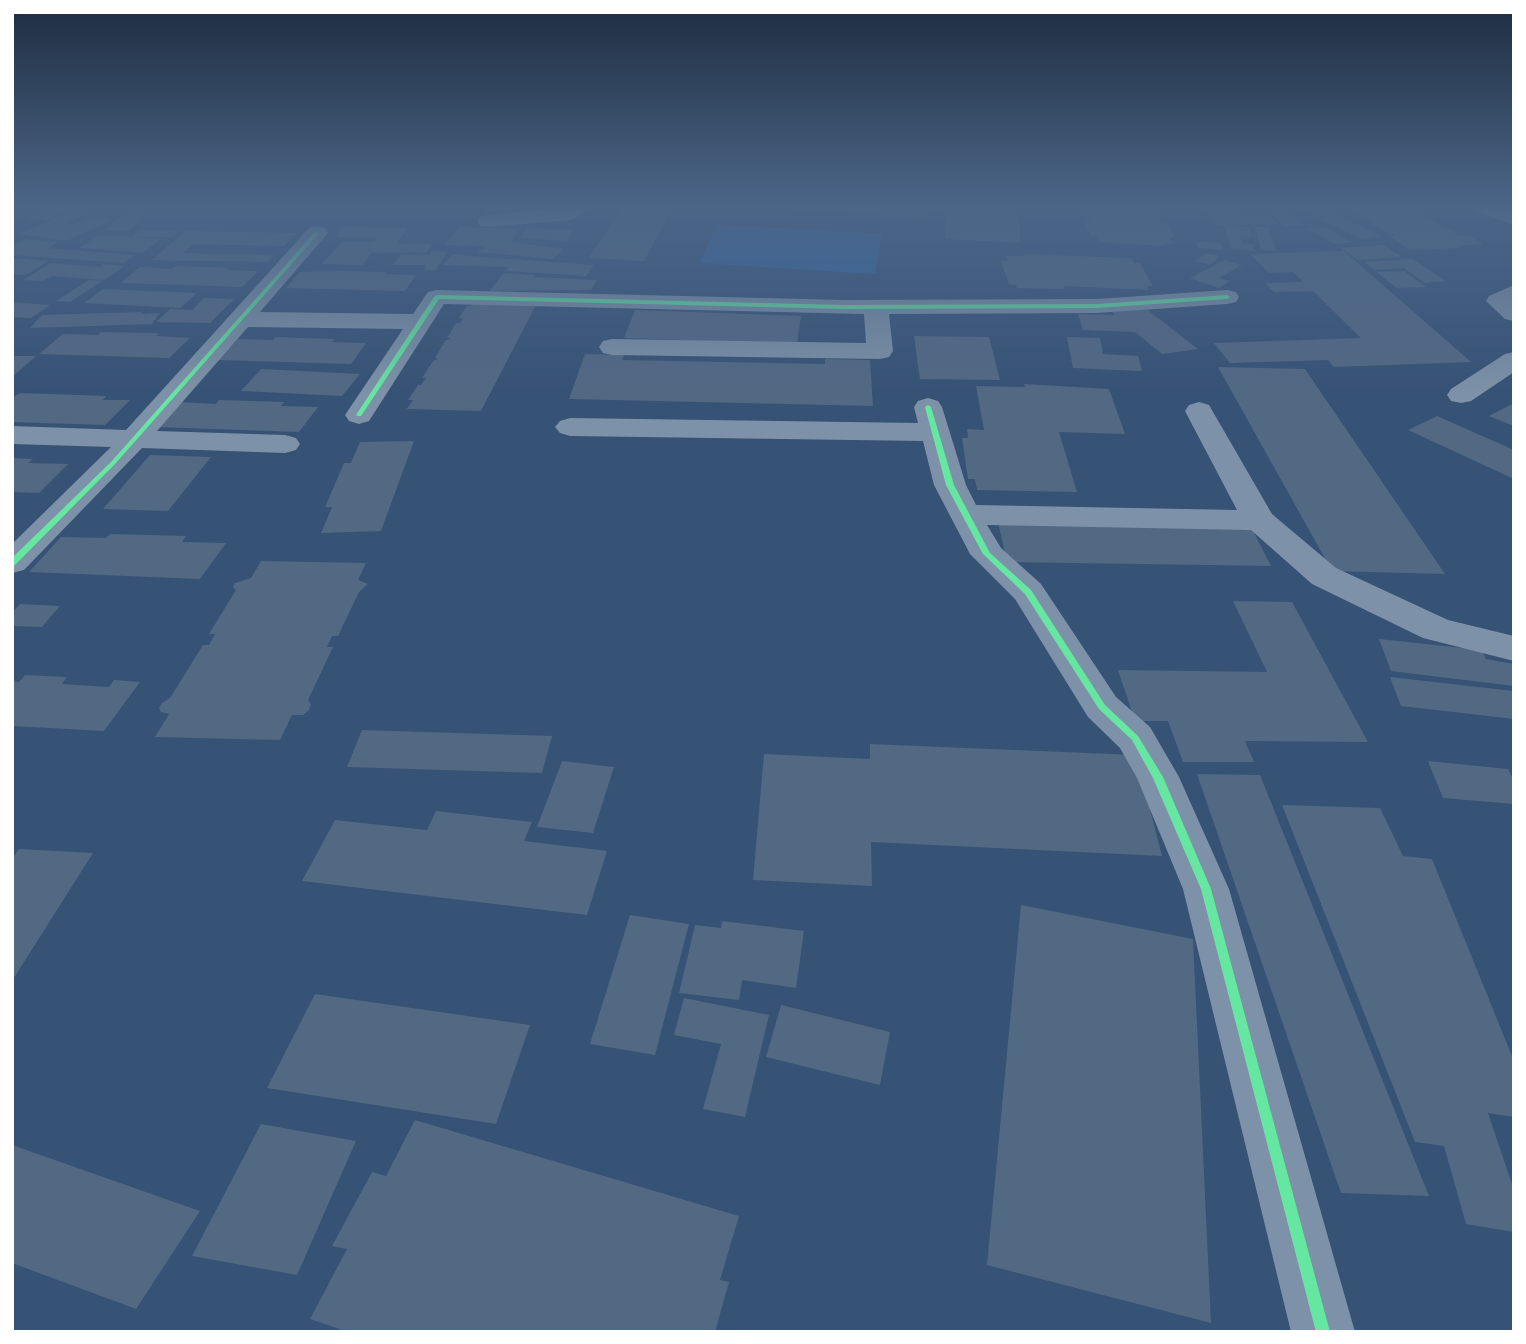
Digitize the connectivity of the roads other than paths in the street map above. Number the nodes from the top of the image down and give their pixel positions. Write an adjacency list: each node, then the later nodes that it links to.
1 (285, 270): 6 (street)
2 (1514, 292): 5 (street)
3 (1227, 297): 4 (street)
4 (876, 307): 7 (street); 8 (street)
5 (1514, 314)
6 (241, 319): 7 (street); 15 (street)
7 (420, 322): 12 (street)
8 (612, 347)
9 (1514, 360): 10 (street)
10 (1461, 395)
11 (1199, 411): 18 (street)
12 (359, 415)
13 (570, 427): 17 (street)
14 (12, 435): 15 (street)
15 (135, 439): 16 (street); 19 (street)
16 (285, 444)
17 (965, 515): 18 (street); 21 (street)
18 (1259, 520): 20 (street)
19 (12, 564)
20 (1514, 649)
21 (1323, 1332)

